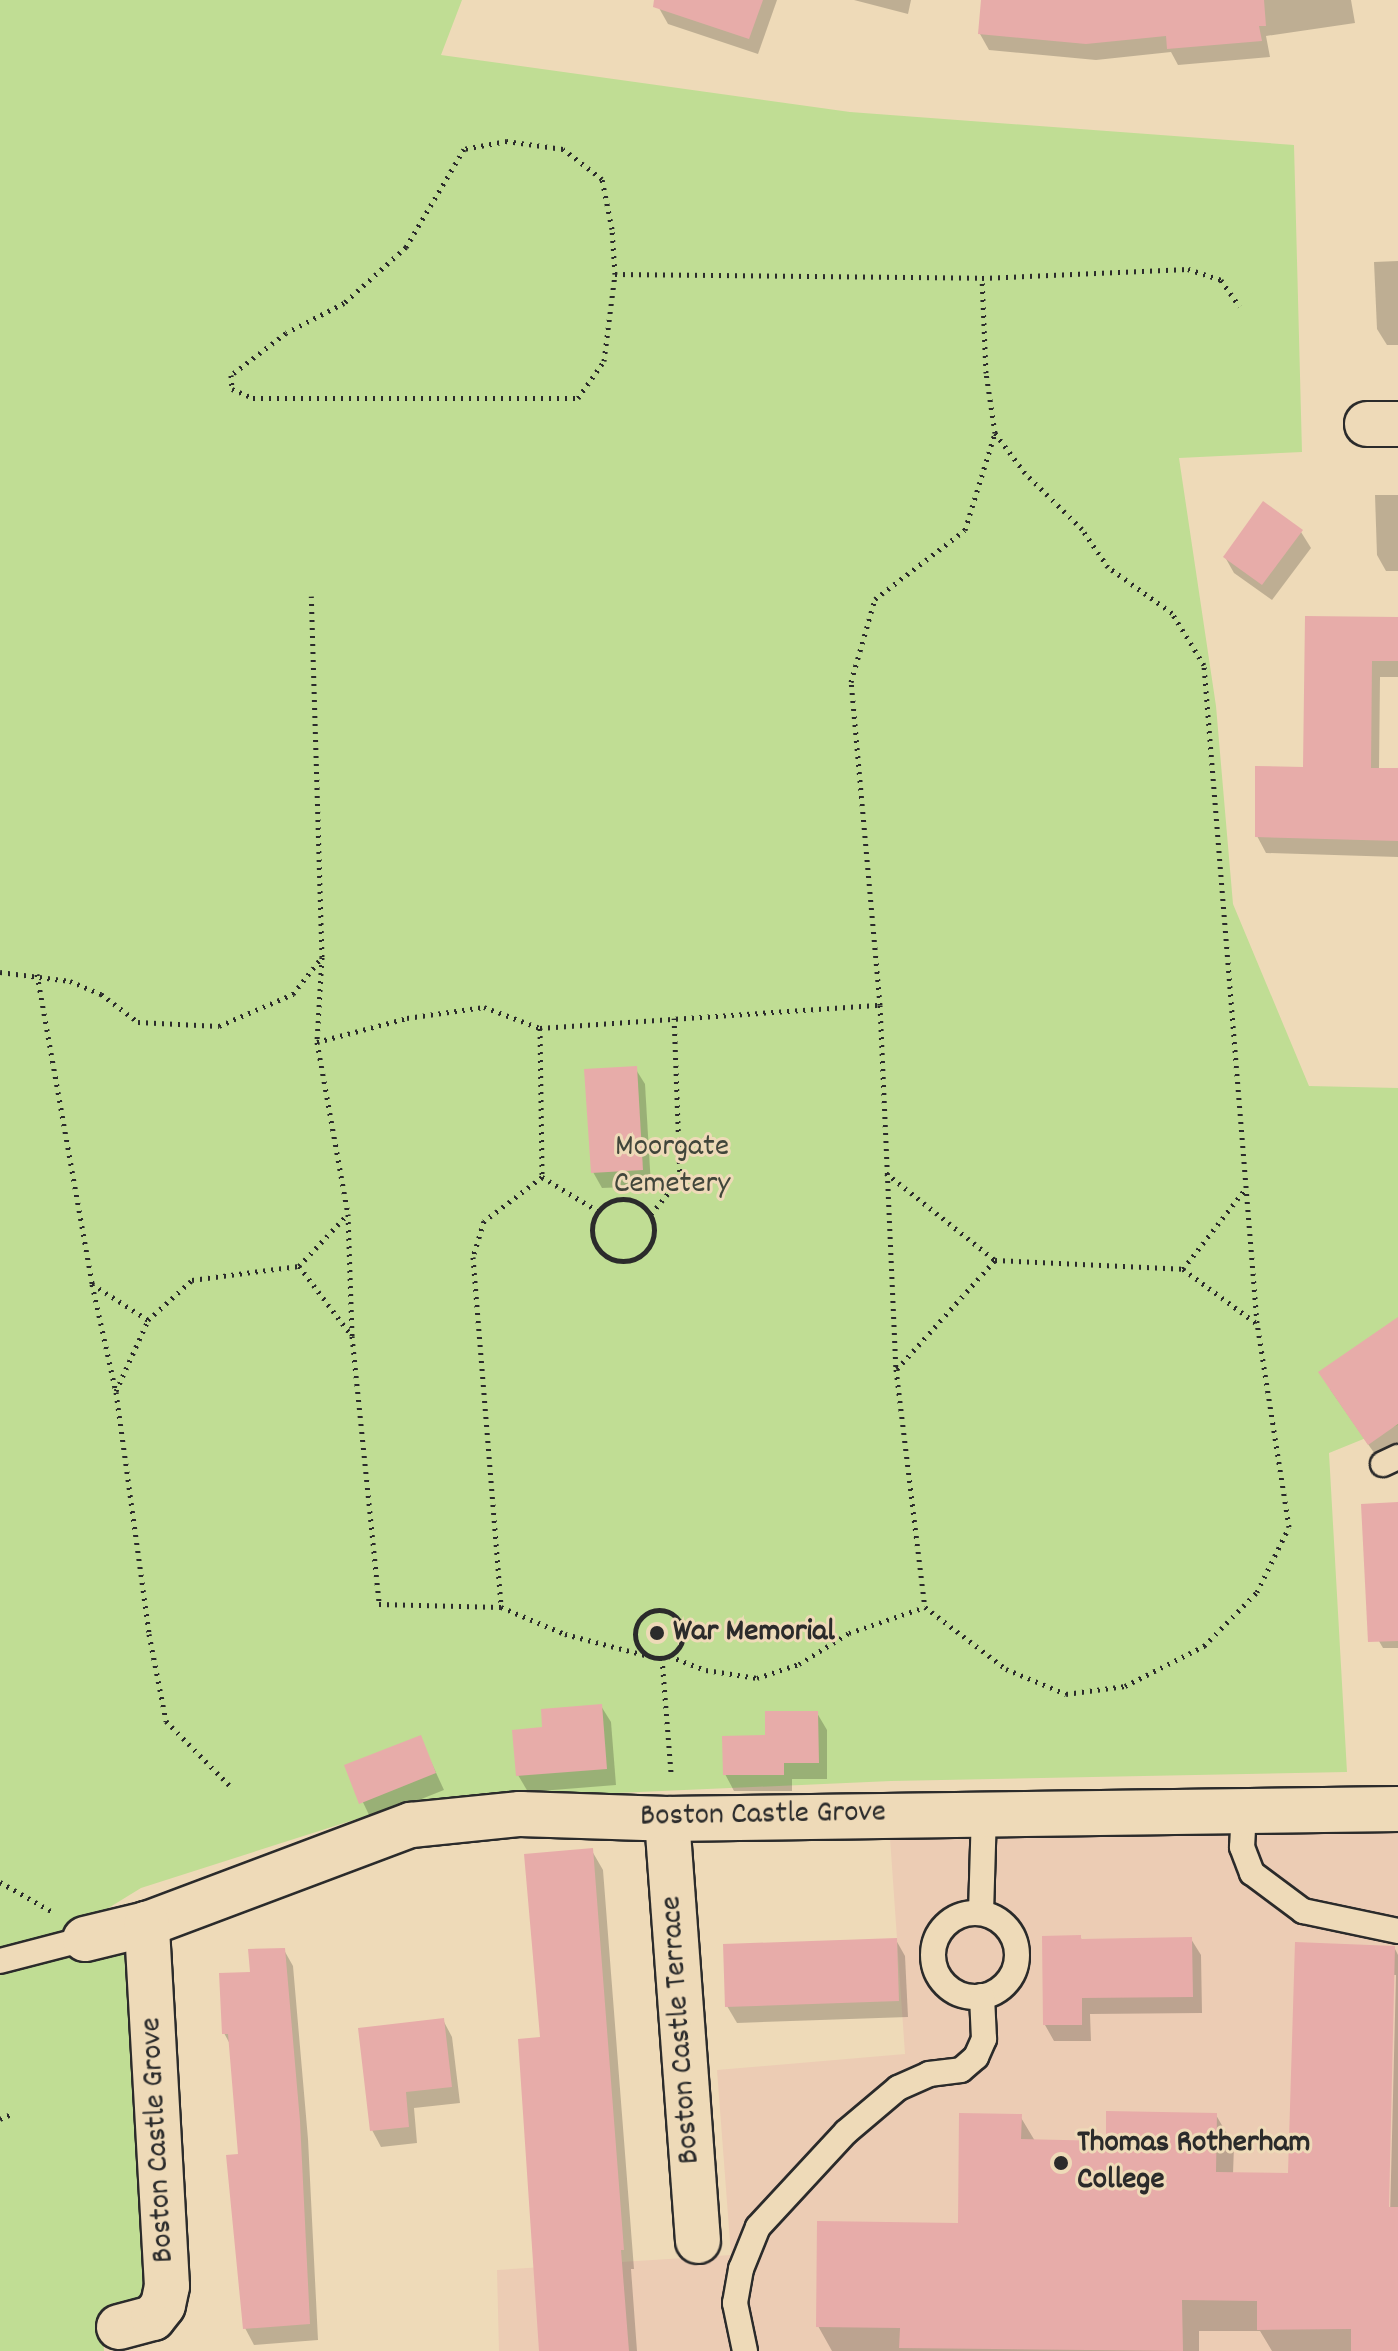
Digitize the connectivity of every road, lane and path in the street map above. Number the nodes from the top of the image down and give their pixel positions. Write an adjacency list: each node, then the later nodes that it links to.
1 (615, 274): 1 (path); 2 (path)
2 (982, 278): 3 (path); 4 (path)
3 (1239, 306)
4 (995, 433): 9 (path); 15 (path)
5 (311, 596): 6 (path)
6 (322, 957): 8 (path); 12 (path)
7 (0, 972): 8 (path)
8 (37, 974): 22 (path)
9 (880, 1005): 10 (path); 13 (path)
10 (674, 1018): 11 (path); 18 (path)
11 (540, 1028): 12 (path); 14 (path)
12 (317, 1042): 17 (path)
13 (885, 1172): 19 (path); 26 (path)
14 (542, 1177): 16 (path); 28 (path)
15 (1247, 1188): 21 (path); 24 (path)
16 (598, 1211): 18 (path); 18 (path)
17 (348, 1214): 20 (path); 25 (path)
18 (651, 1214)
19 (995, 1260): 21 (path); 26 (path)
20 (299, 1266): 23 (path); 25 (path)
21 (1183, 1269): 24 (path)
22 (92, 1284): 23 (path); 27 (path)
23 (148, 1320): 27 (path)
24 (1257, 1323): 29 (path)
25 (352, 1336): 28 (path)
26 (896, 1369): 29 (path)
27 (116, 1392): 32 (path)
28 (501, 1607): 30 (path)
29 (925, 1607): 31 (path)
30 (645, 1655): 31 (path); 31 (path)
31 (665, 1657): 36 (path)
32 (230, 1786)
33 (1398, 1809): 34 (street, Boston Castle Grove)
34 (1244, 1810): 35 (street, Boston Castle Grove); 40 (lane)
35 (984, 1813): 36 (street, Boston Castle Grove); 38 (lane)
36 (672, 1818): 39 (street, Boston Castle Grove); 46 (street, Boston Castle Terrace)
37 (0, 1882): 41 (path)
38 (981, 1913): 43 (lane); 43 (lane)
39 (147, 1924): 41 (street, Boston Castle Grove); 47 (street, Boston Castle Grove)
40 (1398, 1931)
41 (85, 1939): 42 (lane)
42 (0, 1961)
43 (982, 1996): 48 (lane)
44 (11, 2114): 45 (path)
45 (0, 2119)
46 (698, 2241)
47 (119, 2327)
48 (745, 2351)

